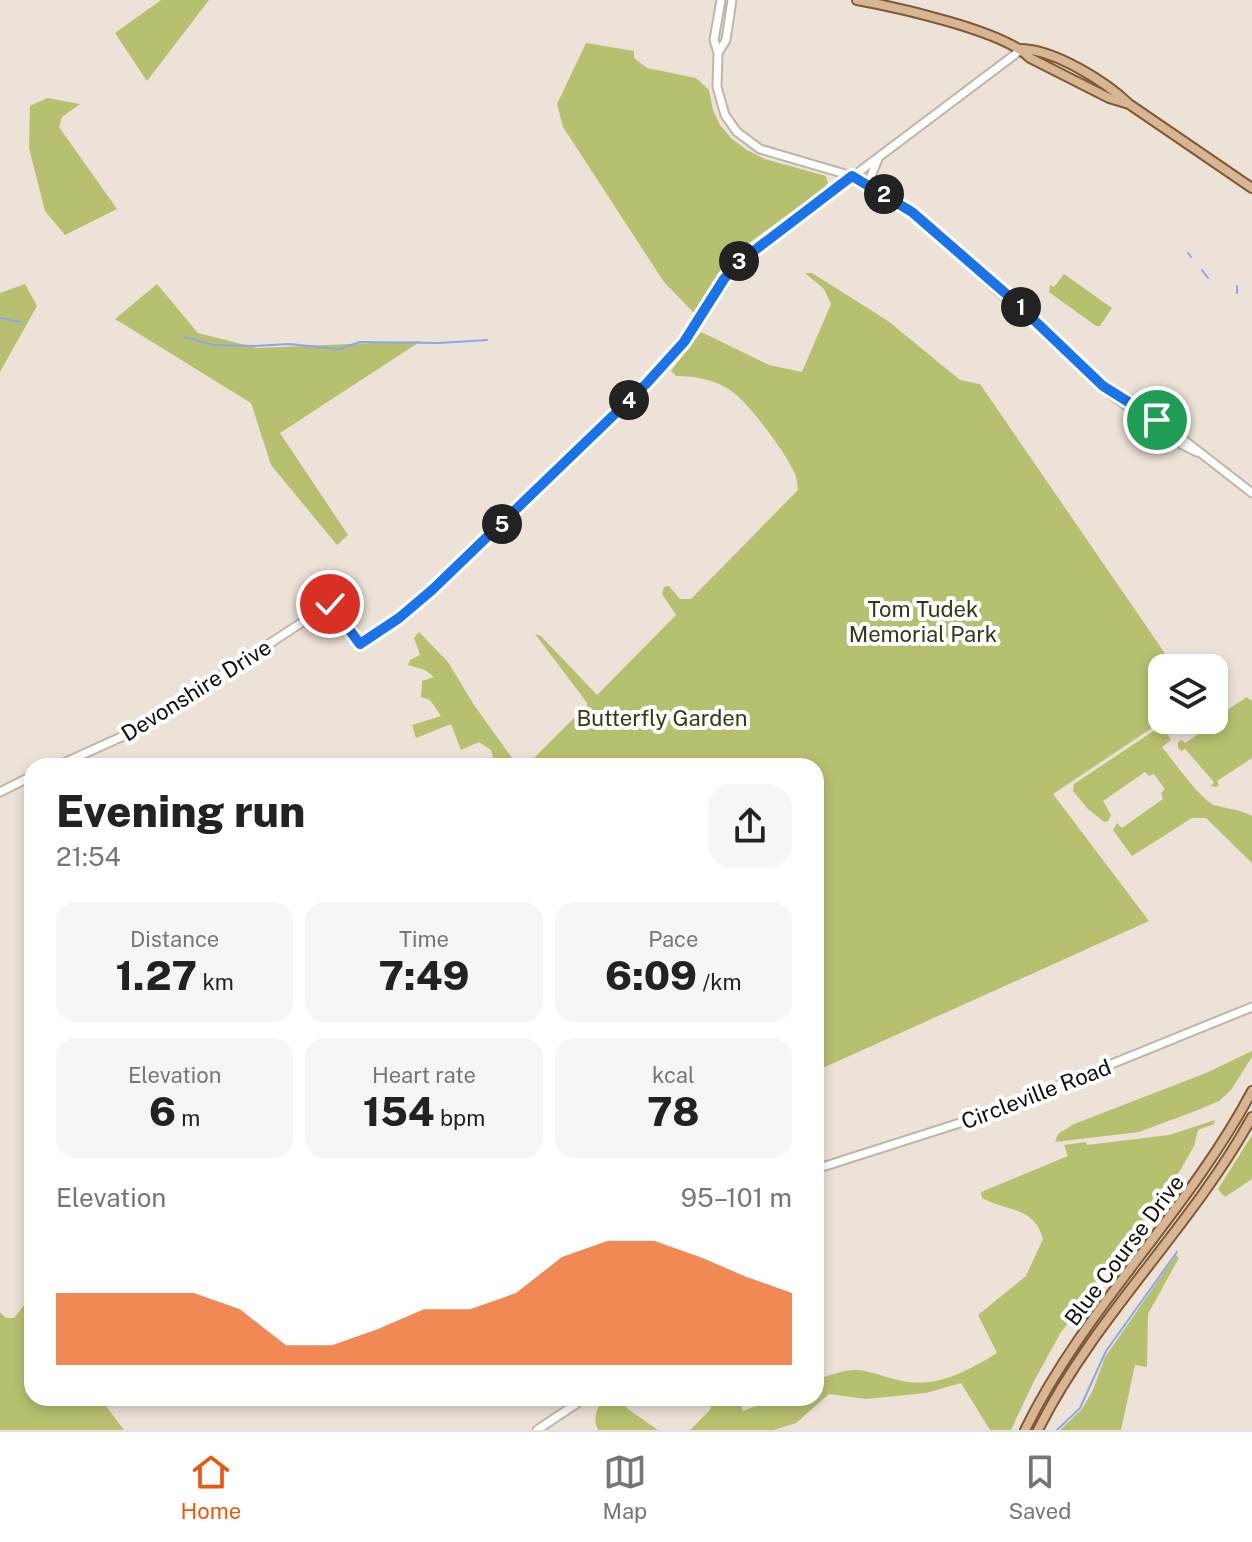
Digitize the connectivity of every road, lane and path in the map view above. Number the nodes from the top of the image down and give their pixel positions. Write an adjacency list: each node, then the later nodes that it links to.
1 (721, 0): 5 (street)
2 (732, 0): 5 (street)
3 (857, 0): 4 (main road)
4 (1022, 49): 6 (street); 9 (main road)
5 (718, 53): 7 (street)
6 (881, 155): 8 (street); 10 (street)
7 (823, 166): 8 (street); 11 (street)
8 (852, 176): 10 (street); 11 (street)
9 (1252, 188)
10 (880, 191): 12 (street)
11 (828, 194): 13 (street, Devonshire Drive)
12 (1252, 493)
13 (75, 758)
14 (24, 780): 15 (street)
15 (0, 792)
16 (1252, 1007): 19 (street, Circleville Road)
17 (1252, 1091): 22 (main road, Blue Course Drive)
18 (1252, 1117): 23 (main road, Blue Course Drive)
19 (824, 1166)
20 (573, 1406): 21 (street)
21 (537, 1430)
22 (1025, 1430)
23 (1038, 1430)

